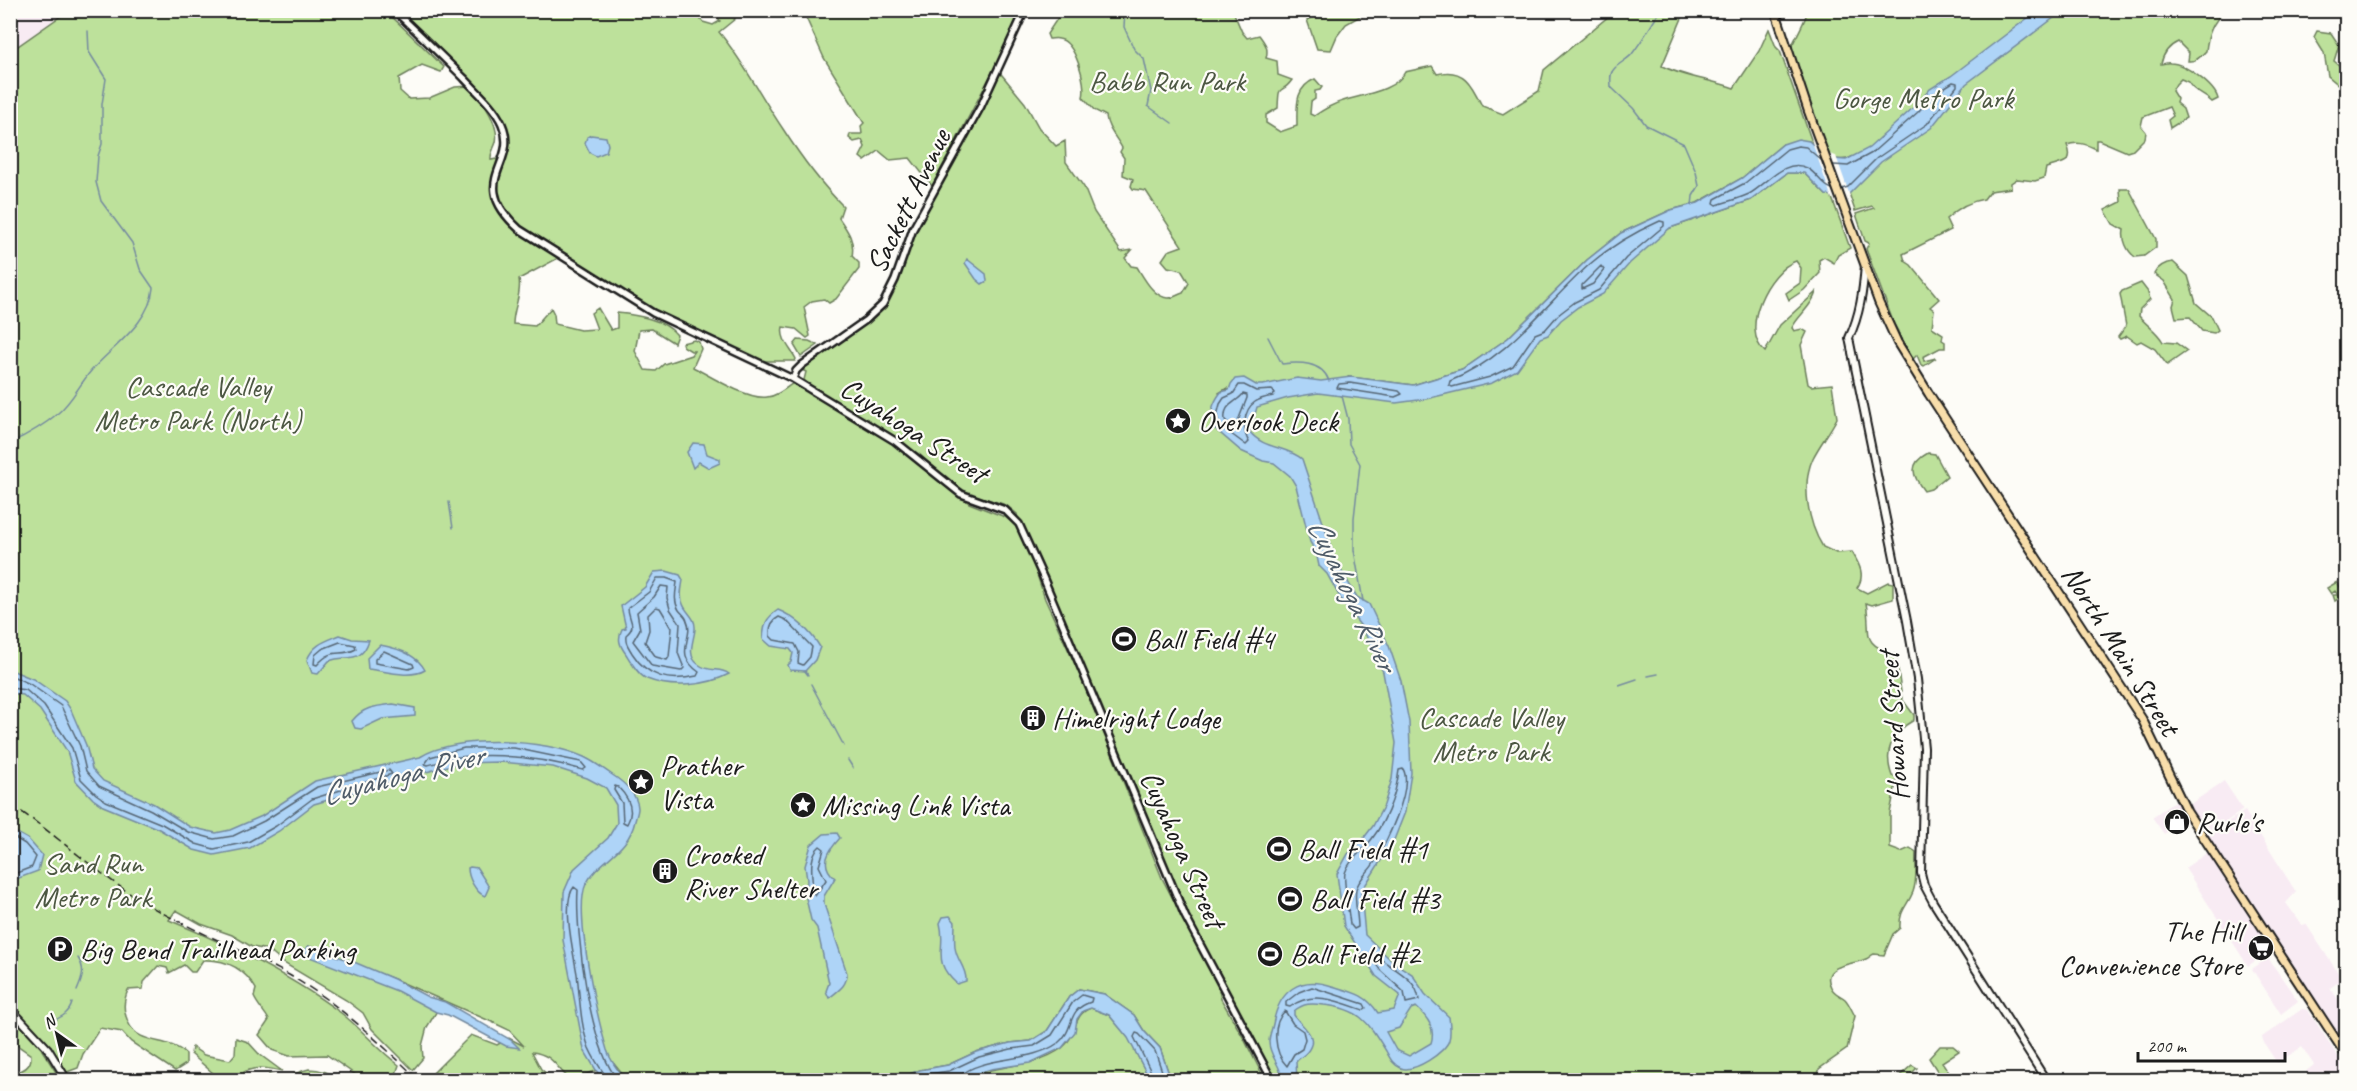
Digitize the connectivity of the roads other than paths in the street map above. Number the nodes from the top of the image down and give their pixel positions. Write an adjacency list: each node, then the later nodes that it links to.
1 (394, 10): 5 (street, Cuyahoga Street)
2 (1025, 10): 5 (street, Sackett Avenue)
3 (1774, 10): 4 (main road, North Main Street)
4 (1865, 265): 7 (main road, North Main Street); 10 (main road, Howard Street)
5 (793, 379): 9 (street, Cuyahoga Street)
6 (10, 1008): 8 (main road)
7 (2346, 1055)
8 (67, 1080)
9 (1272, 1080)
10 (2046, 1080)

